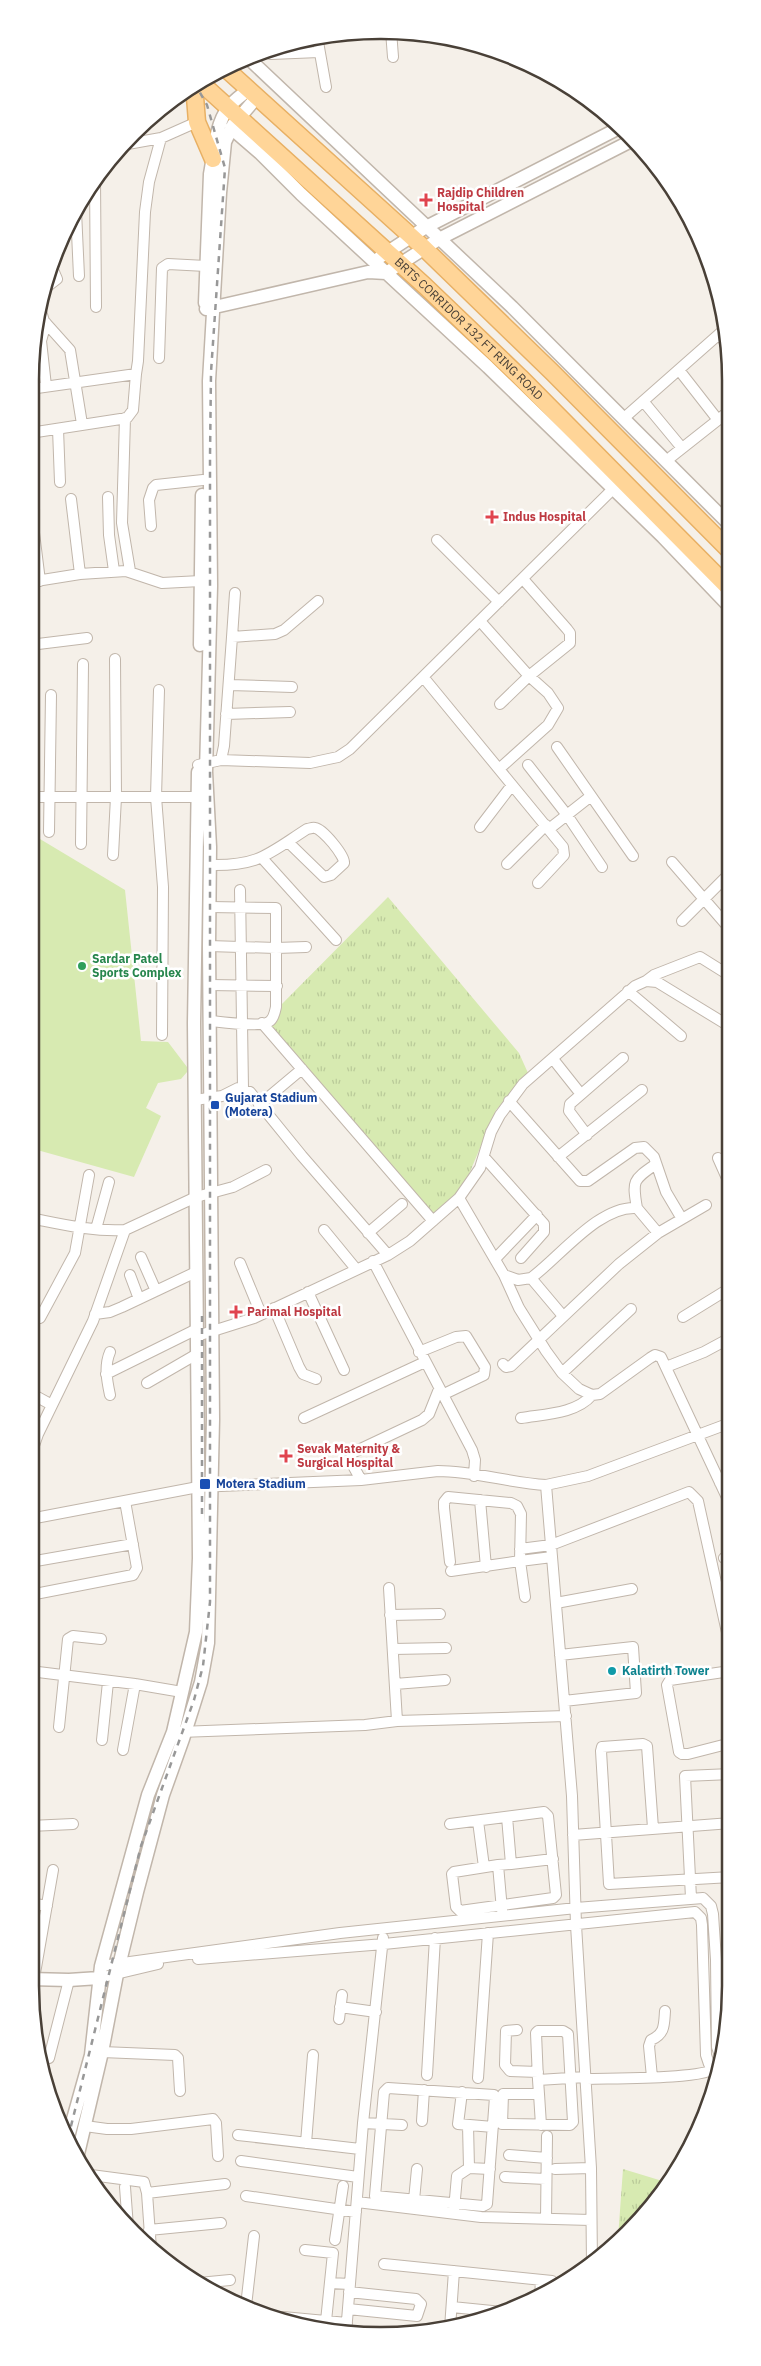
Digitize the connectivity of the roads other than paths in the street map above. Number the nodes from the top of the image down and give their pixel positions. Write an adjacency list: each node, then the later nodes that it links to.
1 (392, 39): 5 (street)
2 (318, 44): 3 (street)
3 (319, 52): 4 (street); 8 (street)
4 (281, 54)
5 (393, 57)
6 (254, 63): 21 (street)
7 (231, 73): 10 (main road)
8 (326, 87)
9 (205, 88): 12 (main road, BRTS CORRIDOR 132 FT RING ROAD)
10 (253, 93): 12 (street); 22 (main road)
11 (195, 94): 13 (main road)
12 (232, 118): 18 (street); 25 (main road, BRTS CORRIDOR 132 FT RING ROAD); 31 (street)
13 (197, 122): 15 (street); 18 (main road)
14 (613, 131): 21 (street)
15 (161, 138): 16 (street); 37 (street)
16 (135, 143)
17 (626, 143): 23 (street)
18 (213, 158): 26 (street)
19 (95, 193): 30 (street)
20 (77, 224): 29 (street)
21 (426, 227): 22 (street); 23 (street)
22 (411, 237): 24 (main road); 25 (street)
23 (439, 239): 24 (street); 44 (street)
24 (424, 248): 27 (street); 59 (main road)
25 (381, 257): 27 (main road, BRTS CORRIDOR 132 FT RING ROAD); 28 (street)
26 (206, 266): 31 (street); 35 (street)
27 (393, 269): 28 (street); 53 (main road, BRTS CORRIDOR 132 FT RING ROAD)
28 (368, 272): 31 (street)
29 (80, 276)
30 (96, 307)
31 (209, 308): 51 (street); 88 (street)
32 (44, 324): 38 (street)
33 (719, 335): 36 (street)
34 (41, 342): 39 (street)
35 (159, 358)
36 (679, 370): 41 (street); 45 (street)
37 (136, 374): 38 (street); 43 (street)
38 (77, 381): 39 (street); 46 (street)
39 (46, 386): 40 (street)
40 (39, 387)
41 (643, 401): 44 (street); 49 (street)
42 (722, 417): 45 (street)
43 (125, 418): 46 (street); 61 (street)
44 (624, 418): 56 (street)
45 (718, 420): 49 (street)
46 (82, 424): 47 (street)
47 (58, 429): 48 (street); 52 (street)
48 (39, 432)
49 (682, 448): 50 (street)
50 (670, 457)
51 (203, 480): 57 (street); 65 (street)
52 (60, 482)
53 (617, 485): 63 (street); 66 (main road, BRTS CORRIDOR 132 FT RING ROAD); 68 (street)
54 (108, 497): 60 (street)
55 (72, 499): 62 (street)
56 (722, 518)
57 (151, 526)
58 (436, 540): 70 (street)
59 (722, 543)
60 (114, 571): 61 (street); 62 (street)
61 (130, 571): 65 (street)
62 (80, 574): 64 (street)
63 (523, 578): 70 (street); 77 (street)
64 (39, 580)
65 (201, 581): 88 (street)
66 (722, 581)
67 (235, 593): 72 (street)
68 (722, 600)
69 (318, 601): 72 (street)
70 (498, 602): 71 (street)
71 (480, 620): 77 (street); 78 (street)
72 (232, 637): 79 (street)
73 (87, 638): 74 (street)
74 (39, 644)
75 (115, 660): 96 (street)
76 (83, 664): 95 (street)
77 (529, 676): 83 (street); 90 (street)
78 (424, 678): 87 (street); 90 (street)
79 (228, 685): 80 (street); 85 (street)
80 (292, 687)
81 (158, 690): 97 (street)
82 (51, 695): 94 (street)
83 (500, 704)
84 (290, 712): 85 (street)
85 (226, 714): 87 (street)
86 (558, 747): 92 (street)
87 (221, 760): 88 (street)
88 (202, 764): 98 (street)
89 (528, 765): 99 (street)
90 (499, 769): 91 (street)
91 (512, 785): 100 (street); 101 (street)
92 (592, 796): 99 (street); 106 (street)
93 (39, 797): 94 (street)
94 (50, 797): 95 (street); 102 (street)
95 (82, 797): 96 (street); 104 (street)
96 (116, 797): 97 (street); 105 (street)
97 (156, 797): 98 (street); 135 (street)
98 (202, 797): 110 (street); 144 (street)
99 (567, 815): 101 (street); 111 (street)
100 (480, 827)
101 (547, 827): 109 (street); 113 (street)
102 (49, 832)
103 (288, 842): 103 (street); 107 (street)
104 (81, 844)
105 (113, 855)
106 (633, 856)
107 (262, 858): 110 (street); 120 (street)
108 (672, 862): 115 (street)
109 (507, 864)
110 (211, 865): 116 (street)
111 (602, 867)
112 (722, 881): 115 (street)
113 (538, 883)
114 (240, 890): 117 (street)
115 (703, 900): 118 (street); 119 (street)
116 (210, 907): 117 (street); 121 (street)
117 (239, 908): 123 (street); 124 (street)
118 (722, 920)
119 (682, 921)
120 (336, 940)
121 (209, 946): 123 (street); 127 (street)
122 (306, 947): 124 (street)
123 (240, 948): 124 (street); 128 (street)
124 (276, 948): 129 (street)
125 (722, 971): 126 (street)
126 (646, 981): 130 (street); 132 (street)
127 (210, 985): 128 (street); 131 (street)
128 (240, 986): 129 (street); 133 (street)
129 (277, 986): 134 (street)
130 (628, 991): 136 (street); 138 (street)
131 (211, 1021): 133 (street); 143 (street)
132 (722, 1022)
133 (242, 1023): 134 (street); 140 (street)
134 (262, 1023): 139 (street)
135 (162, 1035)
136 (681, 1036)
137 (623, 1058): 142 (street)
138 (552, 1059): 142 (street); 145 (street)
139 (302, 1069): 146 (street); 165 (street)
140 (243, 1088): 143 (street); 146 (street)
141 (642, 1090): 147 (street)
142 (580, 1093): 147 (street)
143 (210, 1098): 144 (street); 156 (street)
144 (195, 1100): 157 (street)
145 (509, 1101): 148 (street); 149 (street)
146 (259, 1105): 170 (street)
147 (587, 1135): 149 (street)
148 (484, 1157): 158 (street); 162 (street)
149 (558, 1157): 151 (street)
150 (718, 1158): 152 (street)
151 (656, 1164): 161 (street); 163 (street)
152 (722, 1167)
153 (266, 1170): 156 (street)
154 (89, 1175): 166 (street)
155 (109, 1182): 167 (street)
156 (211, 1193): 157 (street); 195 (street)
157 (196, 1197): 168 (street); 179 (street)
158 (459, 1198): 165 (street); 175 (street)
159 (402, 1204): 170 (street)
160 (706, 1204): 163 (street)
161 (637, 1208): 171 (street); 182 (street)
162 (537, 1215): 174 (street); 175 (street)
163 (682, 1219): 171 (street)
164 (39, 1220): 166 (street)
165 (434, 1221): 172 (street)
166 (81, 1227): 167 (street); 193 (street)
167 (96, 1230): 168 (street)
168 (125, 1230): 189 (street)
169 (324, 1230): 178 (street)
170 (368, 1233): 172 (street)
171 (658, 1233): 191 (street)
172 (388, 1255): 176 (street)
173 (141, 1257): 183 (street)
174 (521, 1258)
175 (494, 1259): 181 (street)
176 (373, 1261): 178 (street); 199 (street)
177 (240, 1263): 190 (street)
178 (356, 1269): 184 (street)
179 (196, 1272): 183 (street); 194 (street)
180 (130, 1275): 186 (street)
181 (504, 1275): 182 (street); 196 (street)
182 (531, 1278): 191 (street)
183 (156, 1291): 186 (street)
184 (308, 1292): 187 (street); 204 (street)
185 (722, 1293): 192 (street)
186 (139, 1299): 189 (street)
187 (274, 1308): 190 (street); 207 (street)
188 (631, 1309): 205 (street)
189 (96, 1314): 213 (street)
190 (261, 1314): 195 (street)
191 (563, 1316): 196 (street)
192 (683, 1316)
193 (40, 1318)
194 (197, 1332): 195 (street); 200 (street); 206 (street)
195 (212, 1332): 223 (street)
196 (538, 1340): 202 (street); 205 (street)
197 (722, 1342): 203 (street)
198 (110, 1352): 206 (street)
199 (419, 1352): 201 (street); 209 (street)
200 (197, 1354): 208 (street); 224 (street)
201 (425, 1362): 209 (street); 214 (street)
202 (503, 1364)
203 (666, 1367): 211 (street); 218 (street)
204 (344, 1370)
205 (562, 1373): 211 (street)
206 (106, 1374): 210 (street)
207 (316, 1379)
208 (147, 1383)
209 (441, 1392): 219 (street); 220 (street)
210 (110, 1395)
211 (592, 1395): 215 (street)
212 (39, 1398): 213 (street)
213 (52, 1405): 217 (street)
214 (304, 1418)
215 (520, 1418)
216 (722, 1426): 218 (street)
217 (39, 1432)
218 (697, 1436): 221 (street); 222 (street)
219 (474, 1476): 220 (street); 222 (street)
220 (361, 1480): 223 (street)
221 (720, 1483): 225 (street)
222 (546, 1485): 230 (street)
223 (212, 1486): 224 (street); 260 (street)
224 (198, 1487): 227 (street); 255 (street)
225 (722, 1487)
226 (480, 1500): 231 (street); 235 (street); 235 (street)
227 (125, 1501): 228 (street); 229 (street)
228 (39, 1517)
229 (133, 1544): 233 (street); 238 (street)
230 (551, 1545): 231 (street); 232 (street); 241 (street)
231 (520, 1549): 234 (street)
232 (552, 1557): 234 (street); 240 (street)
233 (39, 1560)
234 (520, 1561): 235 (street); 239 (street)
235 (486, 1567)
236 (389, 1588): 243 (street)
237 (632, 1589): 240 (street)
238 (39, 1593)
239 (526, 1597)
240 (556, 1603): 247 (street)
241 (722, 1610)
242 (440, 1614): 243 (street)
243 (390, 1615): 246 (street)
244 (101, 1639): 250 (street)
245 (446, 1648): 246 (street)
246 (393, 1649): 254 (street)
247 (560, 1655): 256 (street); 256 (street)
248 (39, 1672): 250 (street)
249 (722, 1672): 262 (street)
250 (64, 1676): 252 (street); 259 (street)
251 (445, 1680): 254 (street)
252 (108, 1682): 253 (street); 261 (street)
253 (135, 1684): 255 (street); 263 (street)
254 (395, 1684): 258 (street)
255 (182, 1692): 260 (street)
256 (564, 1701): 257 (street)
257 (566, 1716): 258 (street); 274 (street)
258 (397, 1721): 260 (street)
259 (59, 1727)
260 (179, 1732): 294 (street); 295 (street)
261 (102, 1740)
262 (722, 1745)
263 (123, 1750)
264 (722, 1774): 270 (street)
265 (507, 1817): 266 (street); 275 (street); 276 (street)
266 (478, 1821): 269 (street); 278 (street)
267 (722, 1823): 270 (street)
268 (73, 1824): 271 (street)
269 (450, 1824)
270 (688, 1825): 272 (street); 281 (street)
271 (39, 1826)
272 (653, 1828): 273 (street); 273 (street)
273 (606, 1832): 274 (street); 281 (street)
274 (573, 1835): 286 (street)
275 (553, 1859): 276 (street); 283 (street)
276 (511, 1864): 277 (street)
277 (498, 1865): 278 (street); 283 (street)
278 (484, 1867): 283 (street)
279 (53, 1870): 285 (street)
280 (722, 1878): 281 (street)
281 (690, 1880): 282 (street)
282 (691, 1898): 286 (street); 304 (street)
283 (502, 1904): 287 (street)
284 (39, 1905): 285 (street)
285 (47, 1906): 290 (street)
286 (576, 1908): 287 (street); 288 (street)
287 (502, 1916): 289 (street)
288 (576, 1925): 291 (street); 308 (street); 315 (street)
289 (382, 1930): 293 (street); 294 (street)
290 (39, 1931)
291 (488, 1933): 292 (street); 313 (street)
292 (435, 1938): 293 (street); 310 (street)
293 (384, 1944): 294 (street); 301 (street)
294 (118, 1969): 295 (street); 305 (street)
295 (100, 1972): 297 (street); 328 (street)
296 (39, 1979): 297 (street)
297 (69, 1980): 307 (street)
298 (342, 1995): 299 (street)
299 (340, 2007): 301 (street); 302 (street)
300 (665, 2011): 312 (street)
301 (376, 2012): 321 (street)
302 (339, 2020)
303 (518, 2030): 311 (street)
304 (717, 2045)
305 (102, 2052): 317 (street); 326 (street)
306 (313, 2055): 331 (street)
307 (49, 2058)
308 (712, 2068)
309 (711, 2072): 312 (street)
310 (426, 2076)
311 (538, 2076): 314 (street); 314 (street); 319 (street)
312 (652, 2077): 315 (street)
313 (478, 2078)
314 (570, 2078): 315 (street); 323 (street)
315 (586, 2078): 340 (street)
316 (424, 2090): 318 (street); 320 (street); 322 (street)
317 (180, 2091)
318 (462, 2092): 325 (street); 327 (street)
319 (539, 2094): 323 (street); 323 (street)
320 (422, 2121)
321 (363, 2124): 322 (street); 333 (street)
322 (381, 2124): 324 (street); 337 (street)
323 (541, 2124)
324 (402, 2125)
325 (468, 2125): 327 (street); 339 (street)
326 (84, 2126): 332 (street); 335 (street)
327 (493, 2127): 342 (street)
328 (70, 2129)
329 (238, 2135): 331 (street)
330 (547, 2136): 336 (street)
331 (306, 2143): 333 (street)
332 (80, 2147)
333 (360, 2154): 337 (street); 345 (street)
334 (509, 2155): 336 (street)
335 (218, 2156)
336 (547, 2158): 347 (street)
337 (377, 2160): 353 (street)
338 (241, 2161): 345 (street)
339 (469, 2168): 342 (street); 355 (street)
340 (591, 2168): 343 (street); 359 (street)
341 (417, 2169): 353 (street)
342 (490, 2169): 355 (street)
343 (554, 2169)
344 (96, 2176): 351 (street)
345 (358, 2177): 354 (street)
346 (505, 2177): 347 (street)
347 (546, 2179): 358 (street)
348 (225, 2184): 351 (street)
349 (343, 2186): 356 (street)
350 (125, 2187): 357 (street)
351 (148, 2192): 361 (street)
352 (246, 2196): 356 (street)
353 (414, 2200): 355 (street)
354 (356, 2207): 355 (street); 356 (street); 375 (street)
355 (454, 2209): 358 (street)
356 (339, 2210): 364 (street)
357 (127, 2214)
358 (546, 2219): 359 (street)
359 (591, 2220): 366 (street)
360 (221, 2223): 361 (street)
361 (149, 2230): 363 (street)
362 (254, 2236): 376 (street)
363 (150, 2237)
364 (335, 2240)
365 (305, 2250): 373 (street)
366 (592, 2255)
367 (384, 2264): 368 (street)
368 (454, 2271): 370 (street); 377 (street)
369 (230, 2280): 372 (street)
370 (541, 2280): 371 (street); 374 (street)
371 (552, 2281)
372 (211, 2282)
373 (330, 2283): 375 (street); 382 (street)
374 (541, 2287)
375 (349, 2288): 378 (street); 378 (street)
376 (247, 2300)
377 (452, 2307): 379 (street); 381 (street)
378 (348, 2310): 384 (street)
379 (486, 2310)
380 (306, 2319): 382 (street)
381 (451, 2320)
382 (326, 2321): 383 (street)
383 (334, 2324)
384 (347, 2326)

